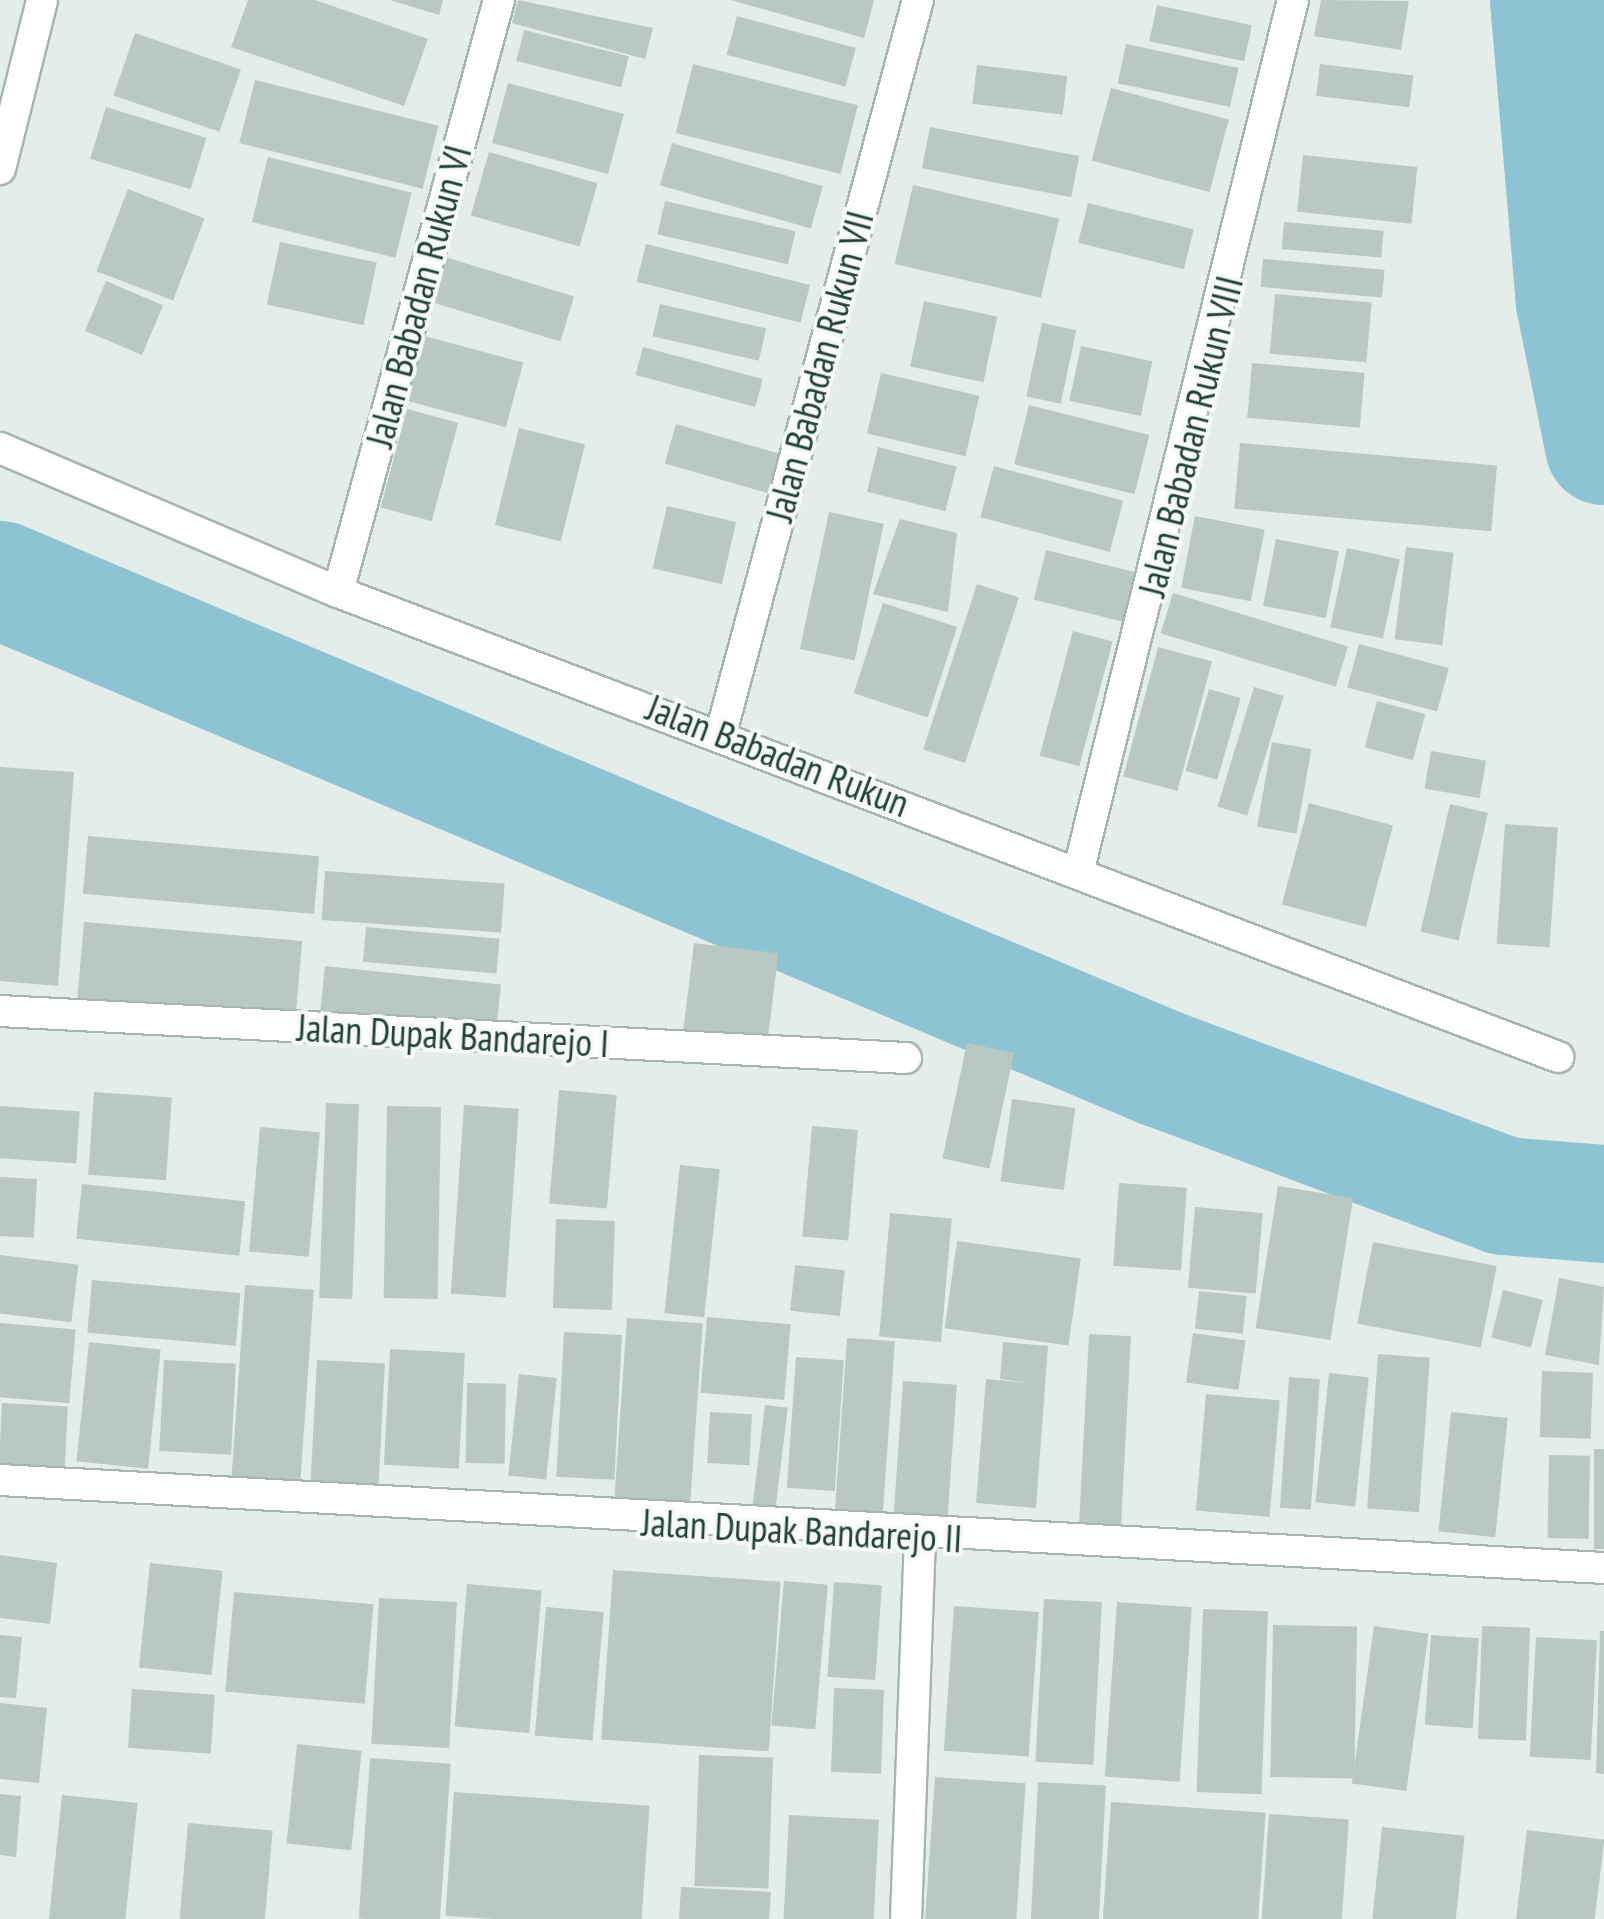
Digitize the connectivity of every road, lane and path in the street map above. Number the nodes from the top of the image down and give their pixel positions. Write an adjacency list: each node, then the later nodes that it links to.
1 (42, 0): 5 (street)
2 (500, 0): 7 (street, Jalan Babadan Rukun VI)
3 (918, 0): 8 (street, Jalan Babadan Rukun VII)
4 (1293, 0): 9 (street, Jalan Babadan Rukun VIII)
5 (0, 169)
6 (0, 448): 7 (street, Jalan Babadan Rukun)
7 (338, 592): 8 (street, Jalan Babadan Rukun)
8 (721, 733): 9 (street, Jalan Babadan Rukun)
9 (1078, 869): 11 (street, Jalan Babadan Rukun)
10 (0, 1011): 12 (street, Jalan Dupak Bandarejo I)
11 (1558, 1057)
12 (906, 1058)
13 (0, 1480): 14 (street, Jalan Dupak Bandarejo II)
14 (920, 1538): 15 (street, Jalan Dupak Bandarejo II); 16 (street)
15 (1604, 1568)
16 (906, 1919)

